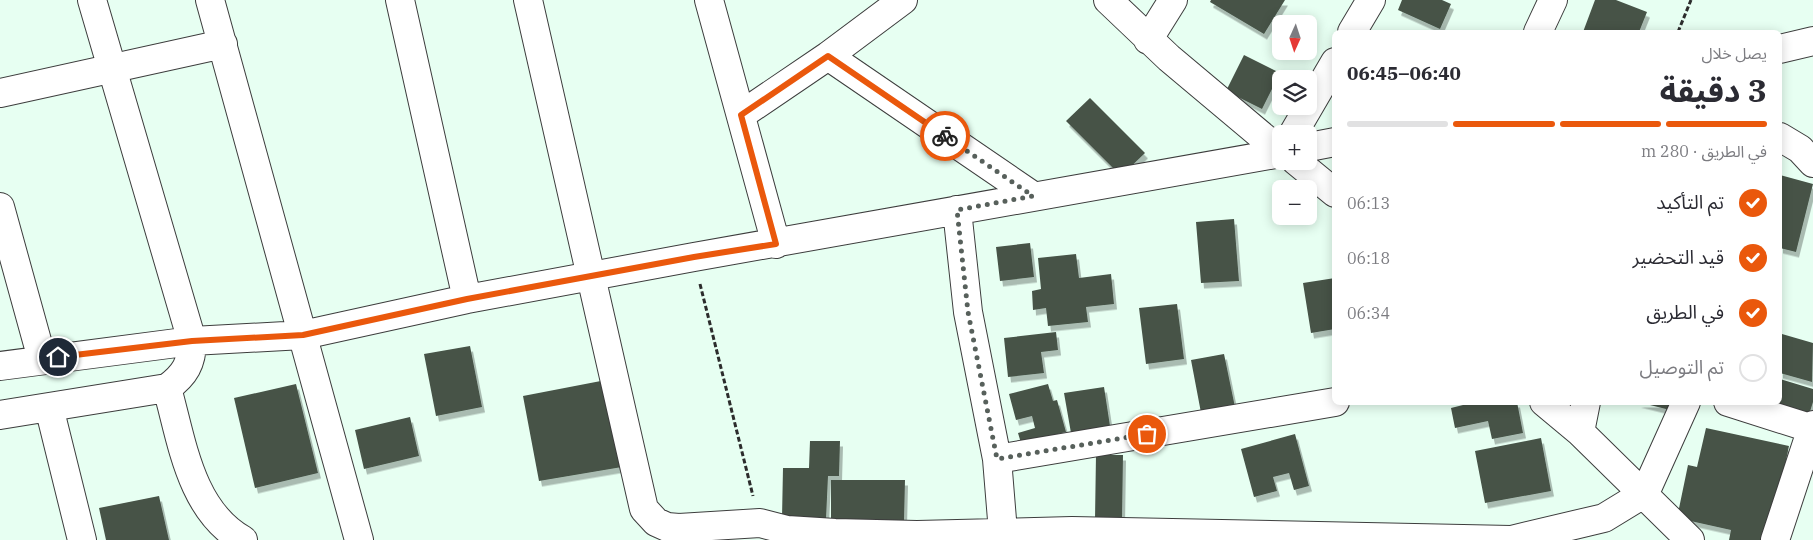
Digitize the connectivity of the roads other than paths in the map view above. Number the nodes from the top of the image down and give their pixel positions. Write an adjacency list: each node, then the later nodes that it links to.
1 (92, 0): 19 (street)
2 (210, 0): 15 (street)
3 (400, 0): 36 (street)
4 (528, 0): 35 (street)
5 (709, 0): 21 (street)
6 (903, 0): 17 (street)
7 (1108, 0): 13 (street)
8 (1173, 0): 13 (street)
9 (1371, 0): 11 (street)
10 (1553, 0): 12 (street)
11 (1353, 30)
12 (1539, 30)
13 (1148, 40): 25 (street)
14 (1813, 41): 16 (street)
15 (223, 44): 19 (street); 37 (street)
16 (1782, 49)
17 (828, 56): 21 (street); 31 (street)
18 (1332, 67): 22 (street)
19 (113, 70): 20 (street); 38 (street)
20 (0, 92)
21 (741, 115): 34 (street)
22 (1298, 125)
23 (1782, 138): 28 (street)
24 (1332, 143): 26 (street)
25 (1272, 145)
26 (1317, 145)
27 (1272, 154): 31 (street)
28 (1813, 163)
29 (1307, 170): 30 (street)
30 (1332, 191)
31 (1033, 196): 33 (street)
32 (0, 207): 39 (street)
33 (957, 210): 34 (street); 51 (street)
34 (776, 244): 35 (street)
35 (591, 276): 36 (street); 54 (street)
36 (467, 299): 37 (street)
37 (303, 335): 38 (street); 57 (street)
38 (192, 341): 39 (street); 41 (street)
39 (42, 359): 40 (street)
40 (0, 366)
41 (167, 388): 47 (street); 56 (street)
42 (1332, 403): 51 (street)
43 (1548, 405): 50 (street)
44 (1585, 405): 50 (street)
45 (1685, 405): 52 (street)
46 (1738, 405): 49 (street)
47 (49, 407): 48 (street); 55 (street)
48 (0, 415)
49 (1813, 428): 60 (street)
50 (1580, 432): 52 (street)
51 (997, 459): 54 (street)
52 (1645, 493): 53 (street); 59 (street)
53 (1603, 529): 58 (street)
54 (1003, 532): 58 (street)
55 (82, 540)
56 (243, 540)
57 (359, 540)
58 (1511, 540)
59 (1690, 540)
60 (1775, 540)

